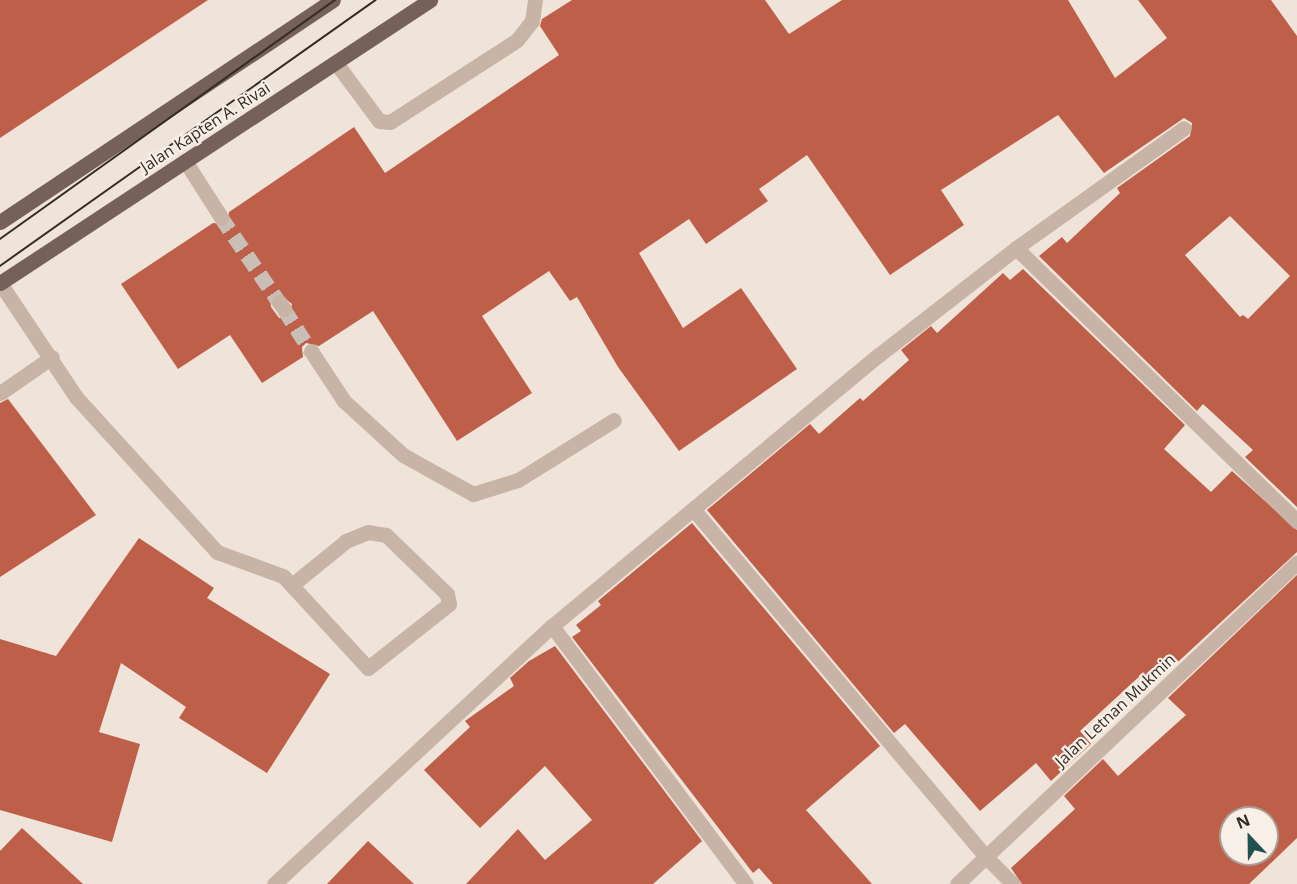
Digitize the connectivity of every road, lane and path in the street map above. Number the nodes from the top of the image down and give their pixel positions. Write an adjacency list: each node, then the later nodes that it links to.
1 (333, 0): 8 (main road, Jalan Kapten A. Rivai)
2 (430, 0): 4 (main road, Jalan Kapten A. Rivai)
3 (535, 0): 4 (street)
4 (336, 63): 6 (main road, Jalan Kapten A. Rivai)
5 (1184, 128): 9 (street)
6 (185, 161): 7 (street); 10 (main road, Jalan Kapten A. Rivai)
7 (221, 217)
8 (0, 222)
9 (1016, 248): 15 (street); 16 (street)
10 (0, 283): 12 (street)
11 (311, 351): 14 (street)
12 (52, 357): 13 (street); 18 (street)
13 (0, 393)
14 (614, 420)
15 (693, 509): 19 (street); 20 (street)
16 (1297, 521)
17 (1297, 562): 20 (street, Jalan Letnan Mukmin)
18 (293, 584): 18 (street)
19 (552, 626): 21 (street); 22 (street)
20 (986, 857): 23 (street, Jalan Letnan Mukmin); 24 (street)
21 (274, 884)
22 (746, 884)
23 (957, 884)
24 (1012, 884)

